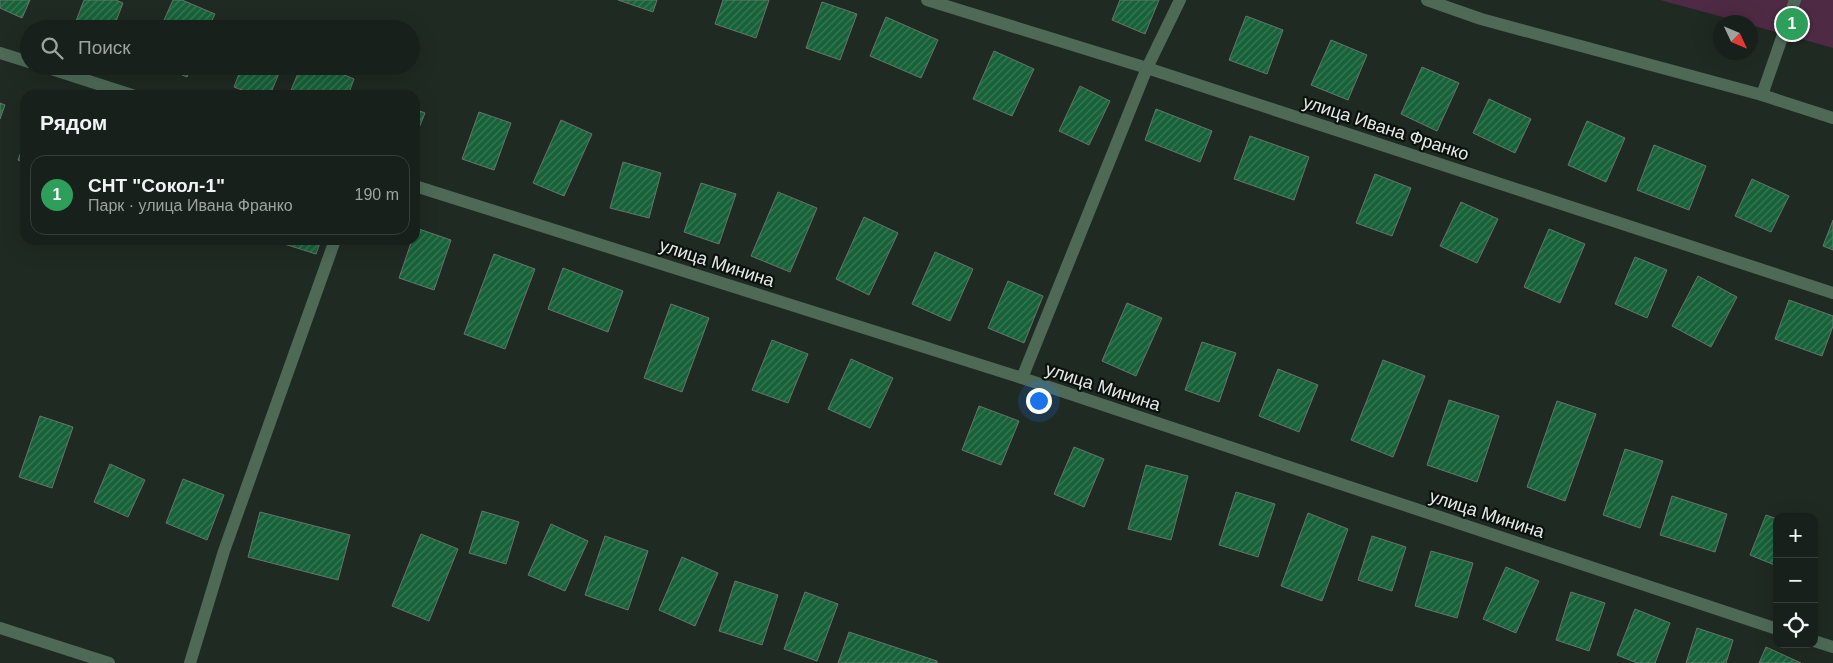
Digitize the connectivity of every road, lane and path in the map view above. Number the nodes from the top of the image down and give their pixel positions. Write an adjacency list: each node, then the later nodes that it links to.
1 (927, 0): 7 (street, улица Ивана Франко)
2 (1180, 0): 7 (street)
3 (1427, 0): 10 (street)
4 (1794, 0): 10 (street)
5 (0, 53): 6 (street)
6 (20, 59)
7 (1147, 68): 14 (street, улица Ивана Франко); 15 (street)
8 (70, 75): 9 (street)
9 (116, 90)
10 (1762, 95): 11 (street)
11 (1833, 118)
12 (420, 188): 15 (street, улица Минина)
13 (332, 245): 21 (street)
14 (1833, 293)
15 (1022, 378): 17 (street, улица Минина)
16 (0, 628): 20 (street)
17 (1773, 628)
18 (1818, 642): 19 (street)
19 (1833, 647)
20 (109, 663)
21 (190, 663)

